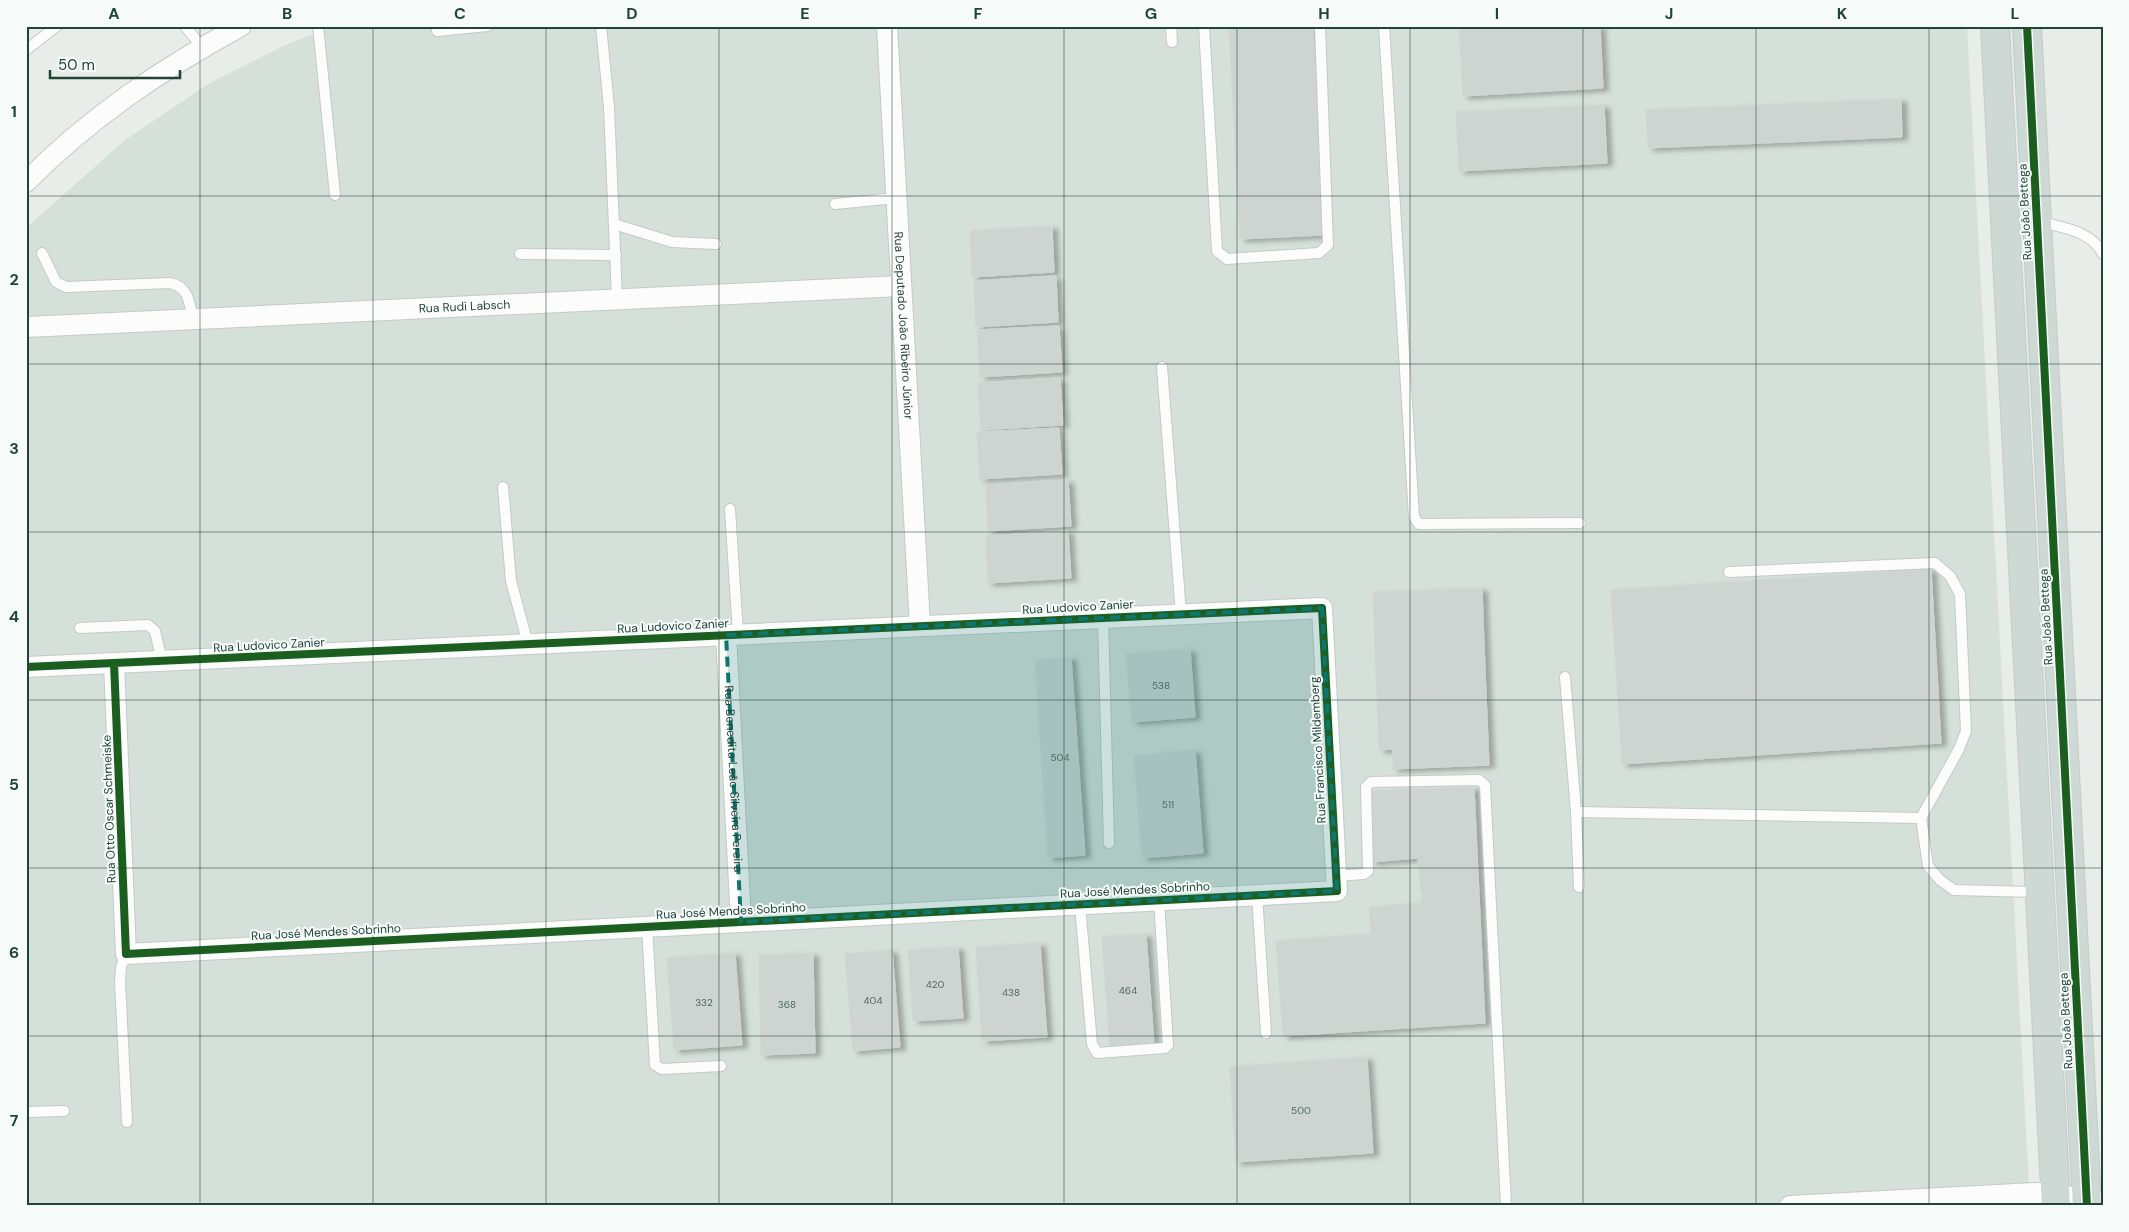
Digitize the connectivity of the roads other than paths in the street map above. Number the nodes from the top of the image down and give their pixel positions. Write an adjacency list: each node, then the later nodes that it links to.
1 (57, 26): 17 (lane)
2 (185, 26): 16 (lane)
3 (242, 26): 16 (street)
4 (318, 26): 19 (lane)
5 (487, 26): 14 (lane)
6 (601, 26): 23 (lane)
7 (887, 26): 20 (street, Rua Deputado João Ribeiro Júnior)
8 (1171, 26): 15 (lane)
9 (1204, 26): 10 (lane)
10 (1320, 26)
11 (1384, 26): 38 (lane)
12 (1995, 26): 36 (main road, Rua João Bettega)
13 (2027, 26): 22 (main road, Rua João Bettega)
14 (437, 31)
15 (1172, 42)
16 (202, 47): 18 (street)
17 (26, 50)
18 (26, 182)
19 (335, 195)
20 (896, 198): 21 (lane); 29 (street, Rua Deputado João Ribeiro Júnior)
21 (835, 204)
22 (2037, 221): 28 (lane); 35 (main road, Rua João Bettega)
23 (614, 224): 24 (lane); 27 (lane)
24 (716, 244)
25 (42, 253): 31 (lane)
26 (520, 254): 27 (lane)
27 (616, 254): 30 (lane)
28 (2103, 254)
29 (901, 286): 30 (street, Rua Rudi Labsch); 45 (street, Rua Deputado João Ribeiro Júnior)
30 (618, 299): 31 (street, Rua Rudi Labsch)
31 (193, 319): 32 (street, Rua Rudi Labsch)
32 (26, 326)
33 (1162, 367): 43 (lane)
34 (503, 487): 48 (lane)
35 (2050, 489): 36 (main road); 39 (main road, Rua João Bettega)
36 (2019, 492): 40 (main road, Rua João Bettega)
37 (730, 509): 47 (lane)
38 (1580, 523)
39 (2053, 529): 40 (main road); 72 (main road, Rua João Bettega)
40 (2021, 531): 58 (main road, Rua João Bettega)
41 (1729, 572): 54 (lane)
42 (1322, 608): 43 (street, Rua Ludovico Zanier); 56 (street, Rua Francisco Mildemberg)
43 (1181, 614): 44 (street, Rua Ludovico Zanier)
44 (1103, 618): 45 (street, Rua Ludovico Zanier); 55 (lane)
45 (920, 626): 47 (street, Rua Ludovico Zanier)
46 (80, 628): 49 (lane)
47 (732, 635): 48 (street, Rua Ludovico Zanier); 62 (street, Rua Benedita Leão Silveira Pereira)
48 (528, 644): 49 (street, Rua Ludovico Zanier)
49 (162, 661): 50 (street, Rua Ludovico Zanier)
50 (114, 663): 51 (street, Rua Ludovico Zanier); 64 (street, Rua Otto Oscar Schmeiske)
51 (26, 667)
52 (1565, 677): 53 (lane)
53 (1576, 812): 54 (lane); 57 (lane)
54 (1921, 818): 58 (lane)
55 (1109, 843)
56 (1336, 884): 59 (street, Rua José Mendes Sobrinho); 73 (lane)
57 (1579, 887)
58 (2040, 892): 70 (main road, Rua João Bettega)
59 (1257, 895): 60 (street, Rua José Mendes Sobrinho); 65 (lane)
60 (1159, 900): 61 (street, Rua José Mendes Sobrinho); 61 (lane)
61 (1080, 904): 62 (street, Rua José Mendes Sobrinho)
62 (741, 922): 63 (street, Rua José Mendes Sobrinho)
63 (647, 927): 64 (street, Rua José Mendes Sobrinho); 66 (lane)
64 (126, 954): 69 (lane)
65 (1266, 1033)
66 (721, 1066)
67 (64, 1111): 68 (lane)
68 (26, 1112)
69 (127, 1122)
70 (2056, 1199): 71 (street); 72 (street)
71 (1936, 1202): 74 (street)
72 (2092, 1203)
73 (1506, 1206)
74 (1790, 1206)

